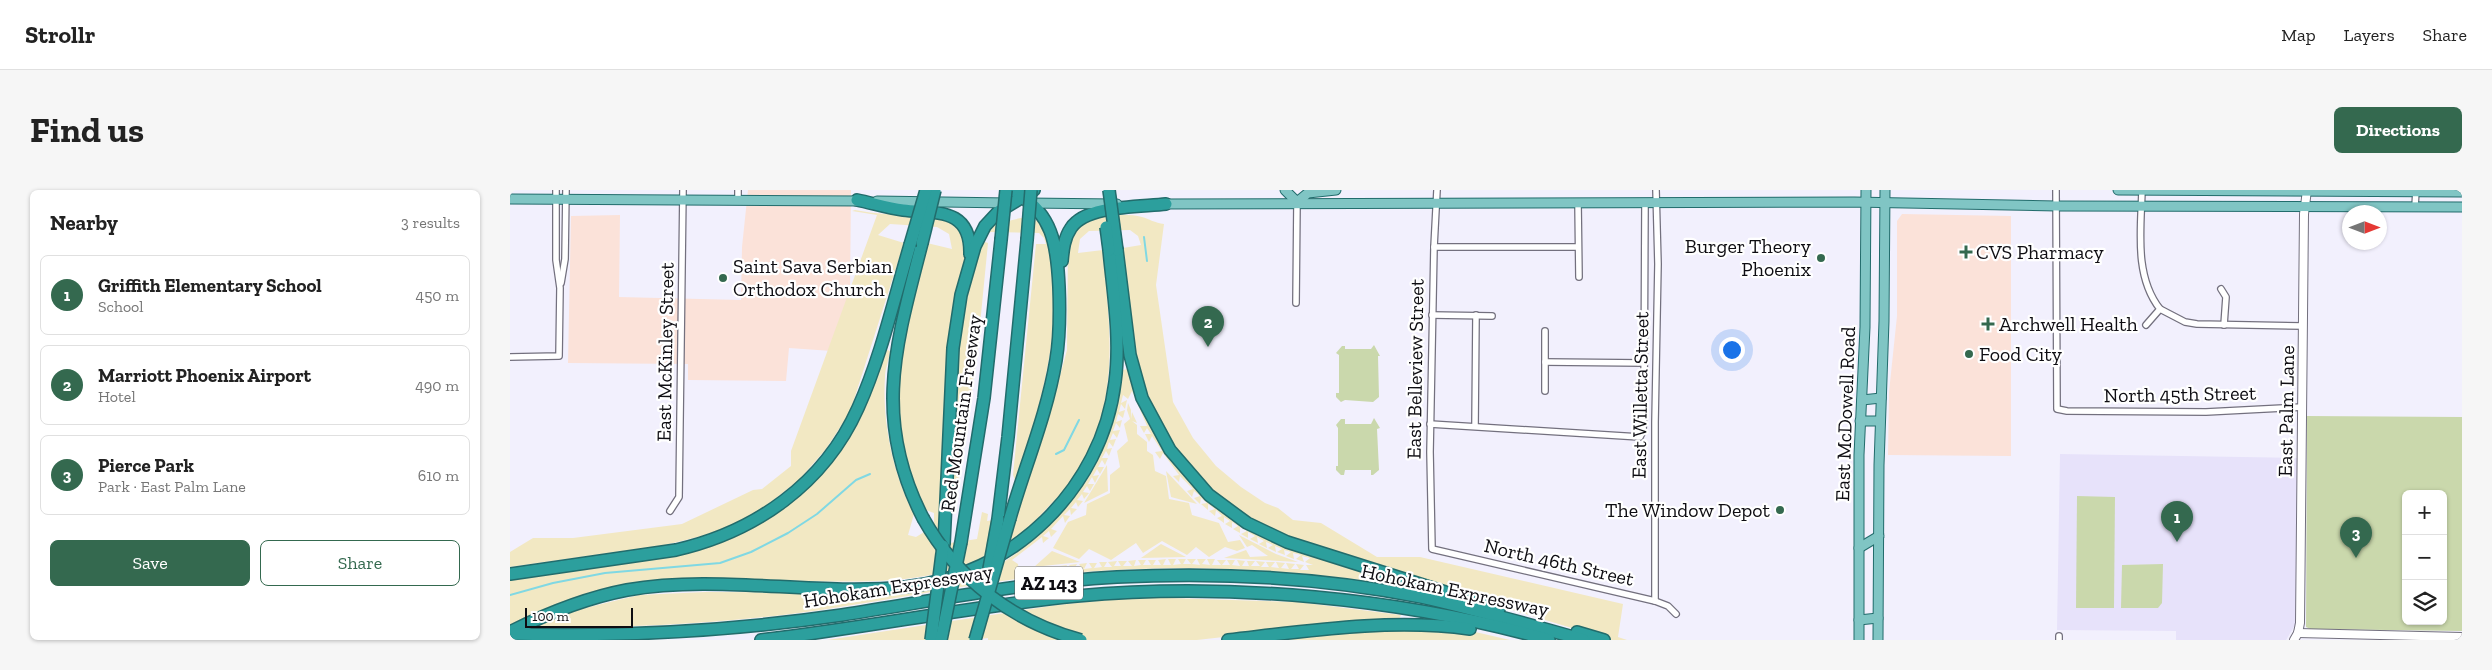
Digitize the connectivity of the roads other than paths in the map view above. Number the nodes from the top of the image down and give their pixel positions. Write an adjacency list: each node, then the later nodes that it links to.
1 (926, 190): 72 (highway, bridge)
2 (935, 190): 87 (highway, bridge)
3 (1006, 190): 85 (highway, Red Mountain Freeway, bridge)
4 (1103, 190): 42 (highway, bridge)
5 (1110, 190): 42 (highway, bridge)
6 (1286, 190): 25 (main road)
7 (1336, 190): 25 (main road)
8 (1437, 190): 29 (street, East Belleview Street)
9 (1656, 190): 31 (street, East Willetta Street)
10 (1866, 190): 26 (main road, East McDowell Road)
11 (1885, 190): 32 (main road, East McDowell Road)
12 (2056, 190): 35 (street)
13 (2118, 190): 14 (main road)
14 (2142, 190): 15 (main road); 36 (street)
15 (2306, 191): 16 (main road); 37 (street, East Palm Lane)
16 (2416, 191): 17 (main road); 38 (street)
17 (2462, 192)
18 (1024, 193): 27 (main road); 28 (highway); 33 (main road); 47 (highway); 86 (highway, bridge)
19 (556, 194): 20 (main road); 23 (main road); 45 (street)
20 (566, 194): 22 (main road); 45 (street)
21 (738, 194): 22 (main road); 24 (main road)
22 (683, 195): 68 (street, East McKinley Street)
23 (510, 199)
24 (857, 200): 27 (main road); 43 (highway)
25 (1297, 202): 29 (main road); 33 (main road); 48 (street)
26 (1866, 202): 31 (main road); 32 (main road); 62 (main road, East McDowell Road)
27 (987, 203): 28 (main road)
28 (1011, 203): 43 (highway)
29 (1436, 203): 30 (main road); 40 (street, East Belleview Street)
30 (1578, 203): 34 (main road); 41 (street)
31 (1657, 203): 34 (main road); 73 (street, East Willetta Street)
32 (1885, 203): 35 (main road); 61 (main road, East McDowell Road)
33 (1166, 204): 47 (highway)
34 (1645, 204): 59 (street)
35 (2057, 206): 36 (main road); 63 (street, North 45th Street)
36 (2142, 206): 37 (main road); 49 (street)
37 (2305, 207): 38 (main road); 55 (street, East Palm Lane)
38 (2416, 207): 39 (main road)
39 (2462, 207)
40 (1434, 247): 41 (street); 50 (street, East Belleview Street)
41 (1578, 247): 44 (street)
42 (1113, 250): 77 (highway); 92 (highway)
43 (967, 271): 84 (highway, bridge)
44 (1579, 277)
45 (560, 288): 57 (street)
46 (2221, 289): 53 (street)
47 (1059, 300): 86 (highway, bridge)
48 (1296, 303)
49 (2160, 309): 53 (street); 54 (street)
50 (1432, 315): 51 (street); 66 (street, East Belleview Street)
51 (1476, 315): 52 (street); 67 (street)
52 (1492, 316)
53 (2224, 324): 55 (street)
54 (2146, 325)
55 (2303, 326): 63 (street, East Palm Lane)
56 (1545, 331): 58 (street)
57 (510, 357)
58 (1545, 362): 59 (street); 60 (street)
59 (1644, 363): 67 (street)
60 (1545, 391)
61 (1881, 398): 62 (main road); 65 (main road, East McDowell Road)
62 (1862, 400): 64 (main road, East McDowell Road)
63 (2302, 407): 78 (street, East Palm Lane)
64 (1860, 421): 65 (main road); 70 (main road, East McDowell Road)
65 (1880, 421): 69 (main road, East McDowell Road)
66 (1430, 424): 67 (street); 71 (street, East Belleview Street)
67 (1475, 426)
68 (670, 511)
69 (1878, 536): 70 (main road); 75 (main road, East McDowell Road)
70 (1859, 548): 76 (main road, East McDowell Road)
71 (1432, 549): 73 (street, North 46th Street)
72 (510, 574)
73 (1655, 601): 74 (street, North 46th Street)
74 (1676, 614)
75 (1878, 618): 76 (main road); 93 (main road, East McDowell Road)
76 (1859, 620): 81 (main road, East McDowell Road)
77 (510, 633): 91 (highway, Hohokam Expressway / AZ 143)
78 (2296, 636): 79 (street)
79 (2336, 637): 82 (street)
80 (2462, 637): 82 (street)
81 (1859, 638)
82 (2428, 638)
83 (761, 640): 90 (highway, Hohokam Expressway / AZ 143)
84 (930, 640)
85 (941, 640)
86 (975, 640)
87 (1081, 640)
88 (1228, 640): 89 (highway)
89 (1527, 640)
90 (1548, 640)
91 (1584, 640)
92 (1604, 640)
93 (1878, 640)

